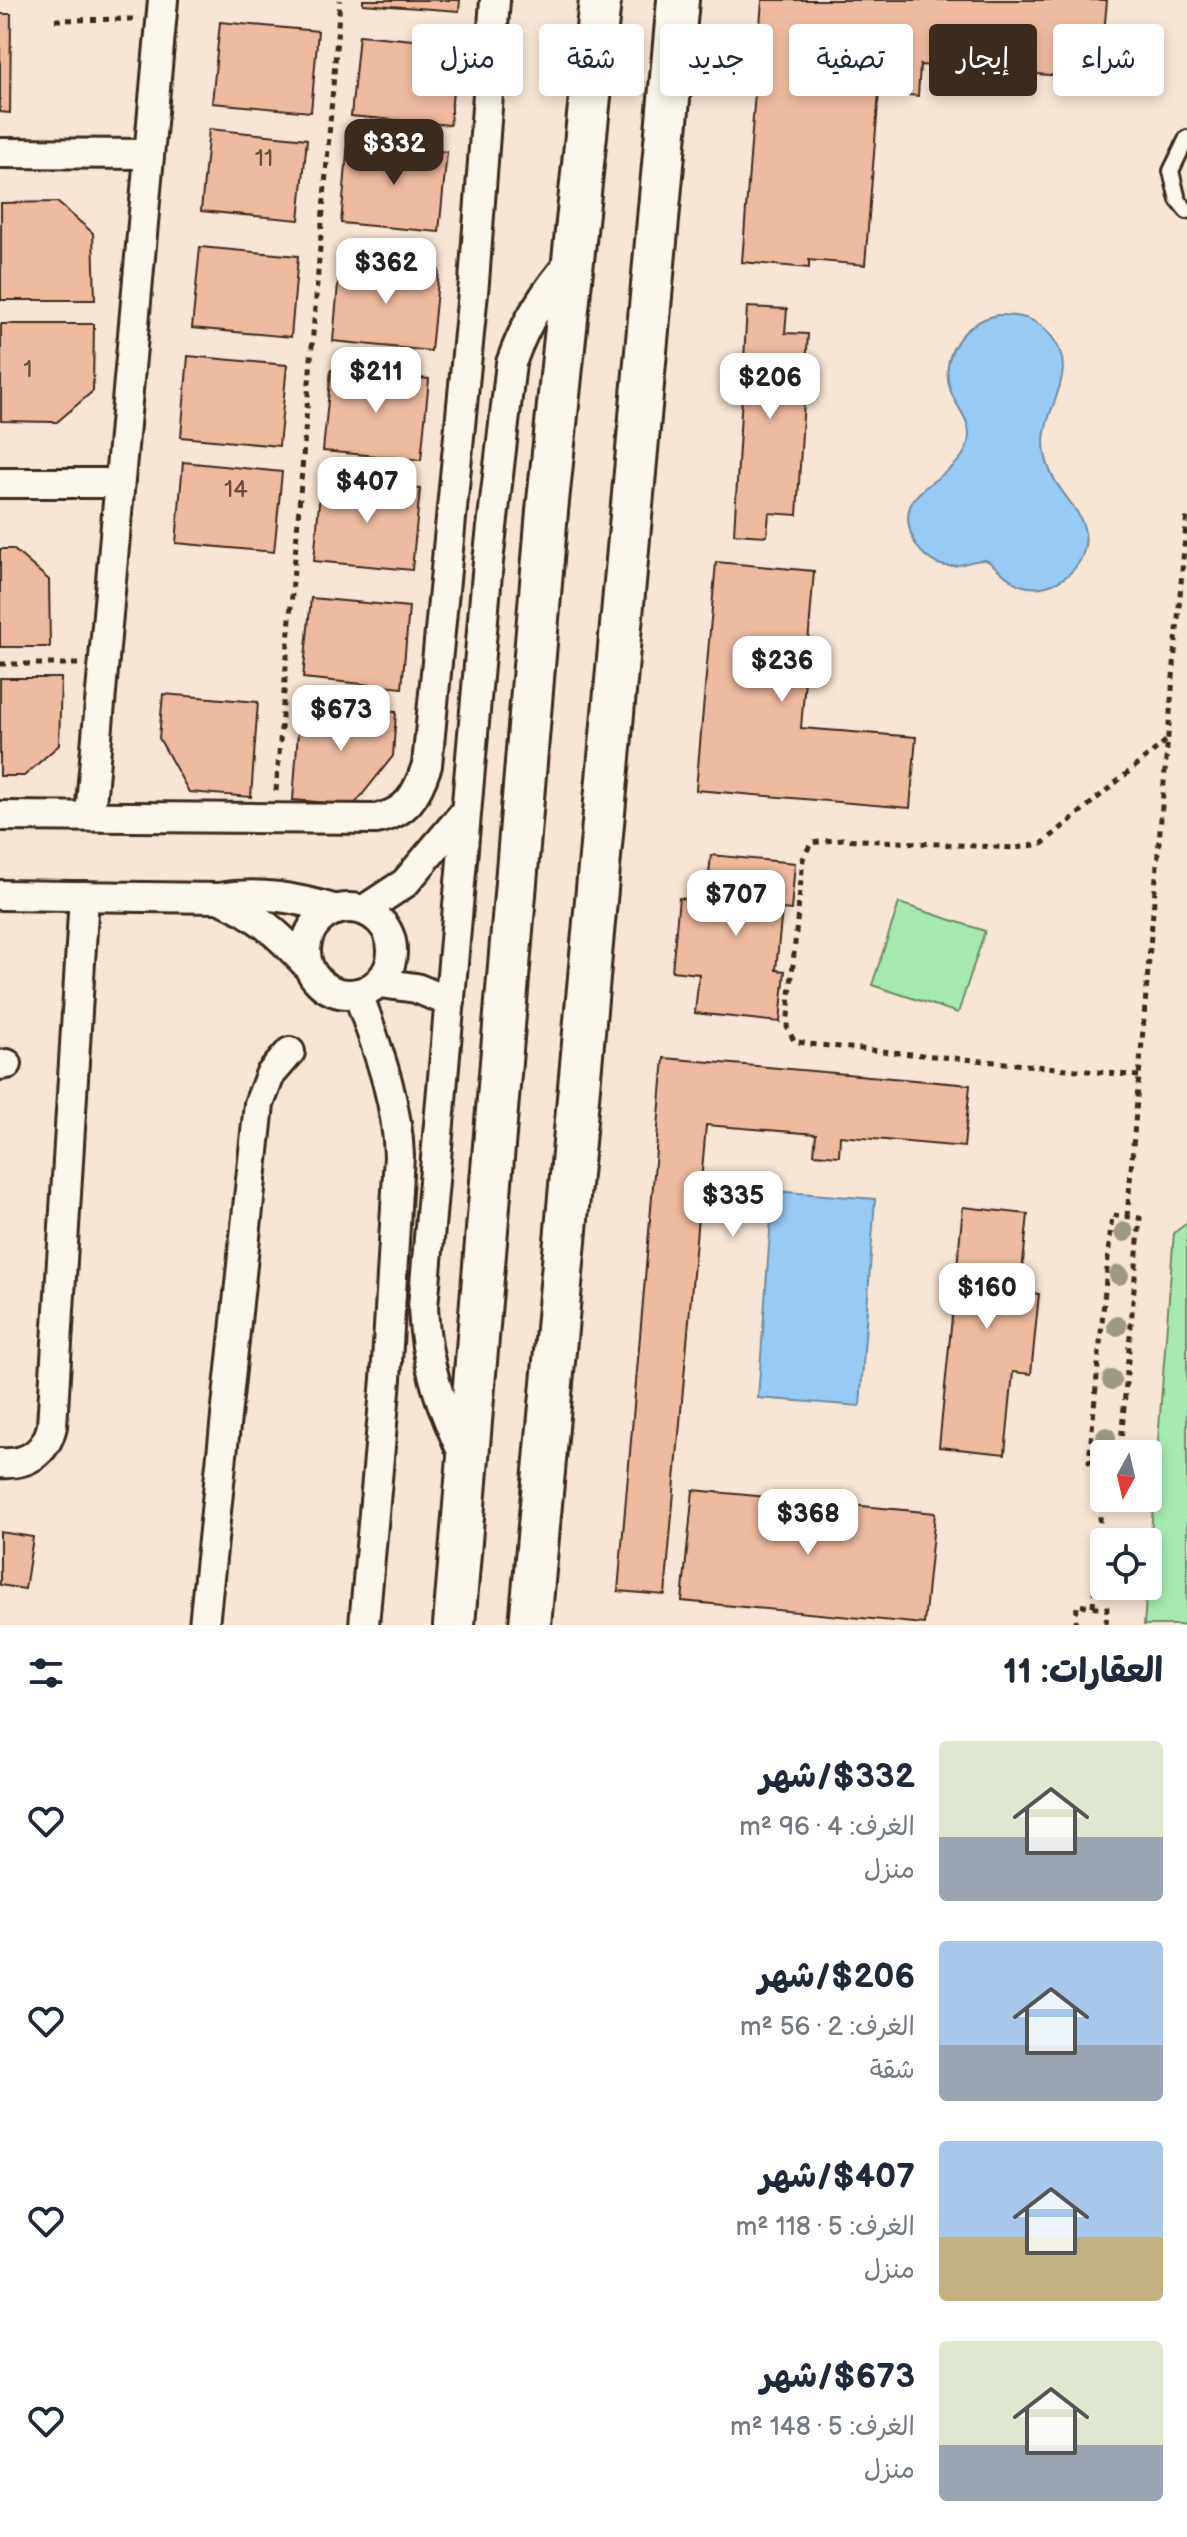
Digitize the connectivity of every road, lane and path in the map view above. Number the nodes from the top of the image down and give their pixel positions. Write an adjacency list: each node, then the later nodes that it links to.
1 (340, 0): 21 (path)
2 (495, 0): 21 (street)
3 (600, 0): 11 (main road)
4 (678, 0): 41 (main road)
5 (162, 9): 6 (path); 9 (street)
6 (55, 20)
7 (1187, 138): 10 (lane)
8 (0, 153): 9 (street)
9 (148, 154): 13 (street)
10 (1187, 211)
11 (574, 258): 18 (street); 34 (main road)
12 (0, 483): 13 (street)
13 (118, 483): 16 (street)
14 (1187, 513): 17 (path)
15 (0, 664): 16 (path)
16 (103, 664): 19 (street)
17 (1167, 740): 30 (path); 30 (path)
18 (466, 812): 25 (street); 28 (street)
19 (90, 815): 20 (street); 21 (street)
20 (0, 816)
21 (274, 820)
22 (0, 895): 23 (street)
23 (84, 896): 24 (street); 35 (street)
24 (218, 898): 25 (street); 26 (street)
25 (351, 910): 26 (street); 27 (street)
26 (306, 964): 27 (street)
27 (369, 988): 28 (street); 39 (street)
28 (450, 1002): 34 (street)
29 (290, 1052): 38 (street)
30 (1139, 1076): 31 (path)
31 (1127, 1217): 32 (path); 33 (path)
32 (1091, 1440)
33 (1121, 1440)
34 (466, 1460): 40 (main road)
35 (0, 1463)
36 (1101, 1512): 37 (path)
37 (1093, 1606): 42 (path); 43 (path)
38 (204, 1625)
39 (364, 1625)
40 (454, 1625)
41 (530, 1625)
42 (1076, 1625)
43 (1106, 1625)

